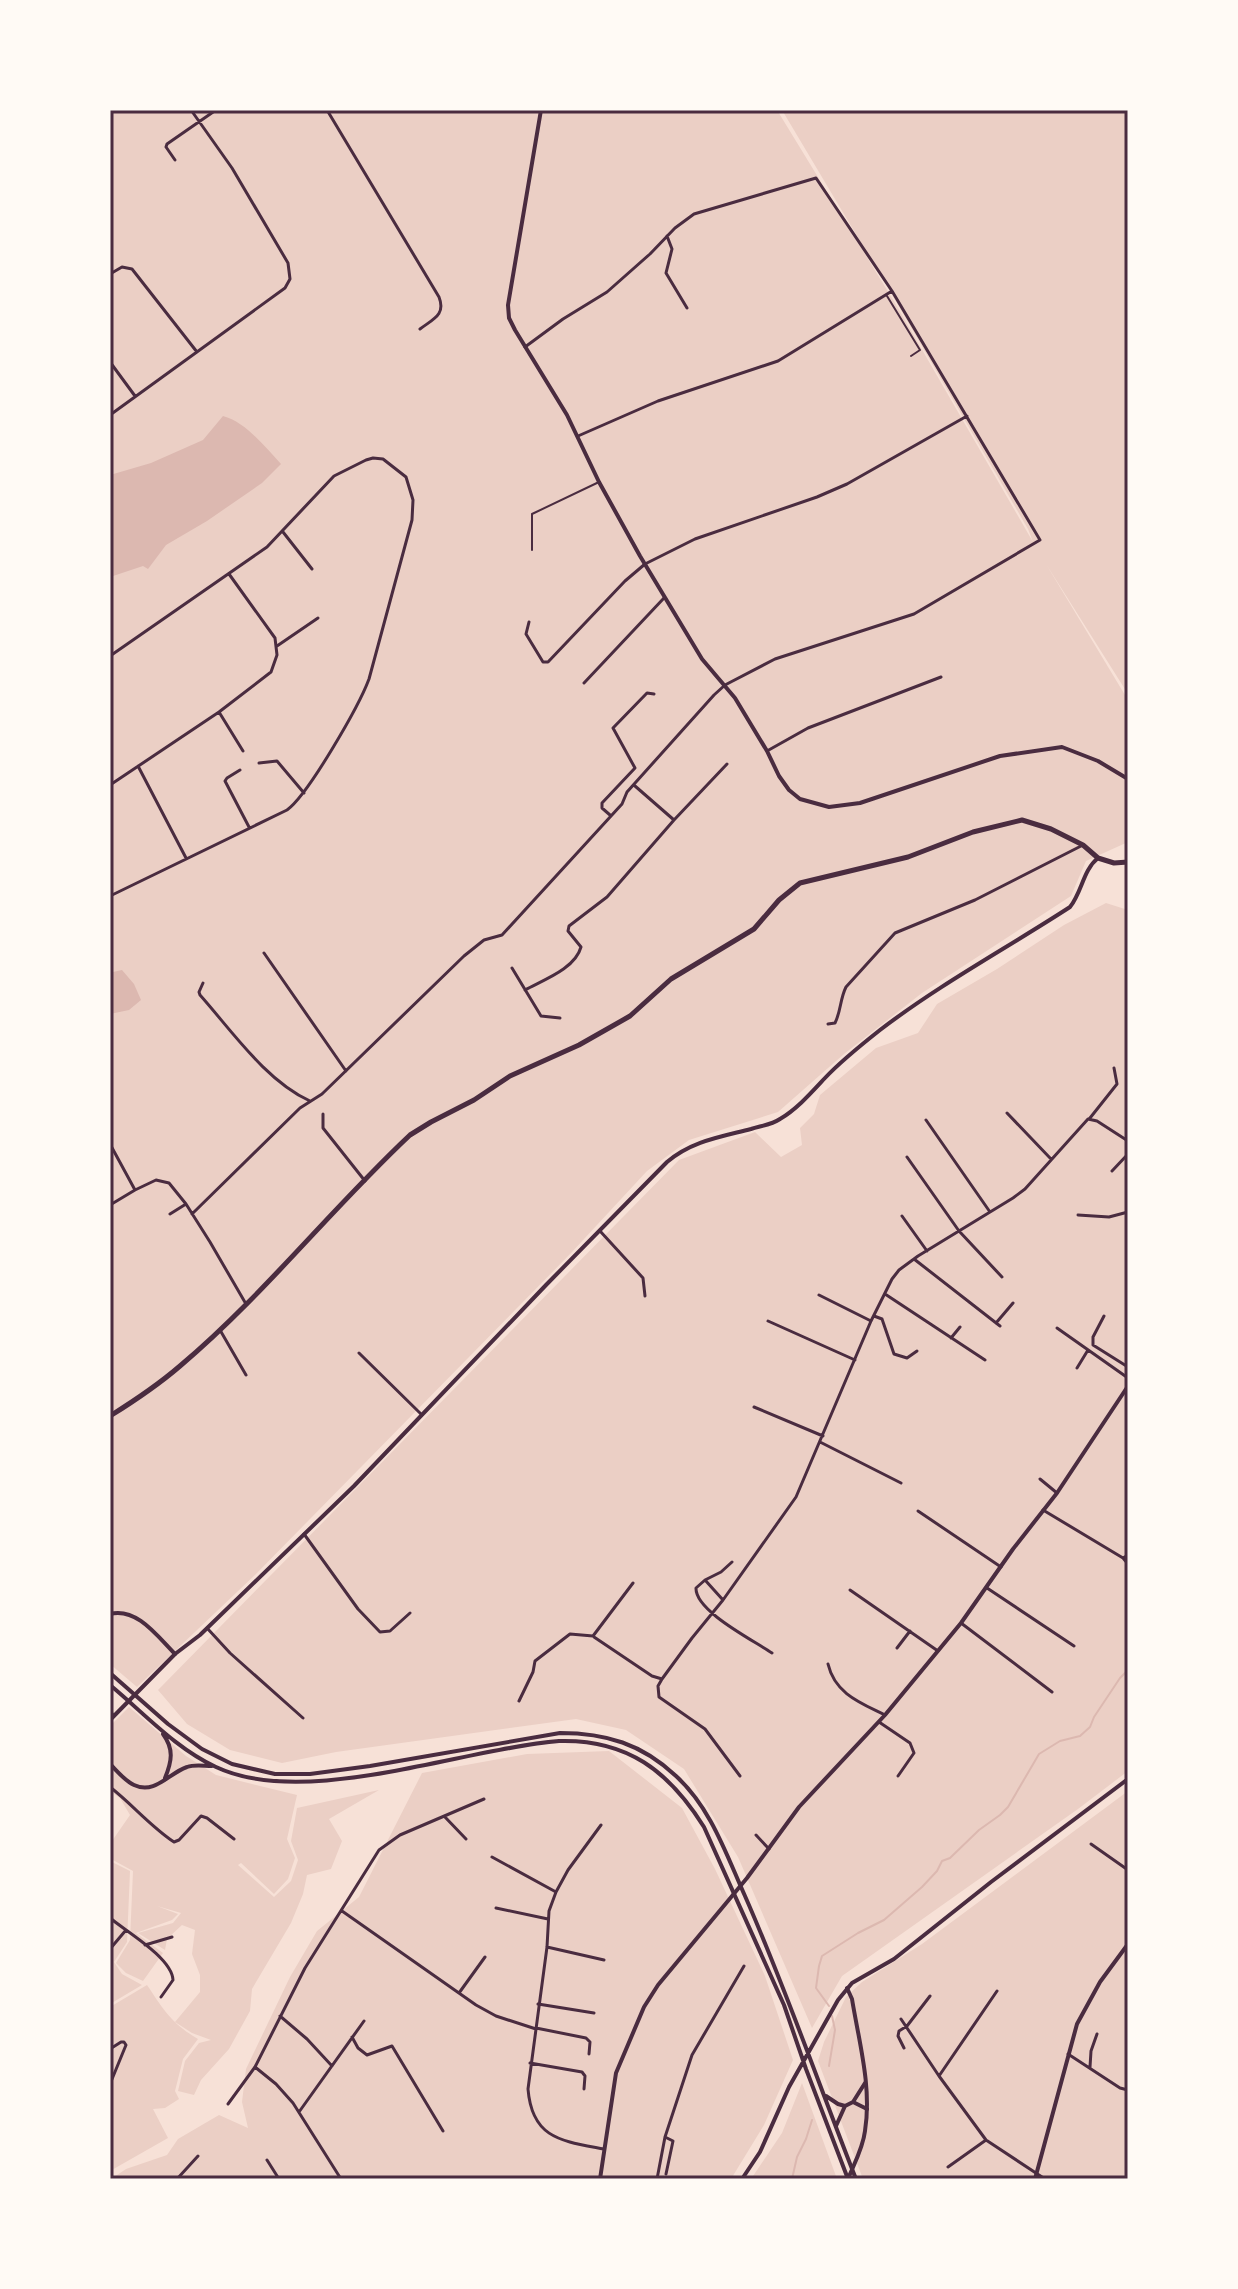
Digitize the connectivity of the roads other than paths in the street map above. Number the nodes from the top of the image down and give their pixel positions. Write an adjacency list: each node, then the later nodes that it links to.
1 (191, 110): 5 (street)
2 (216, 110): 5 (street)
3 (327, 110): 12 (street)
4 (541, 110): 13 (street)
5 (199, 122): 6 (street); 14 (street)
6 (175, 160)
7 (667, 236): 9 (street); 11 (street); 13 (street)
8 (110, 274): 14 (street)
9 (892, 291): 10 (street); 19 (street)
10 (886, 295): 15 (lane); 20 (street)
11 (687, 308)
12 (420, 329)
13 (525, 347): 20 (street)
14 (197, 352): 17 (street)
15 (911, 356)
16 (110, 362): 17 (street)
17 (135, 396): 18 (street)
18 (110, 415)
19 (967, 416): 24 (street); 34 (street)
20 (578, 436): 21 (street)
21 (599, 482): 23 (lane); 24 (street)
22 (283, 532): 25 (street); 26 (street); 46 (street)
23 (532, 550)
24 (645, 564): 27 (street); 29 (street)
25 (312, 569)
26 (229, 574): 30 (street); 31 (street)
27 (665, 597): 33 (street); 34 (street)
28 (318, 618): 30 (street)
29 (529, 622)
30 (277, 646): 36 (street)
31 (110, 656)
32 (941, 677): 38 (street)
33 (584, 683)
34 (725, 685): 38 (street); 45 (street)
35 (654, 694): 47 (street)
36 (219, 712): 37 (street); 41 (street)
37 (243, 751)
38 (767, 751): 43 (street)
39 (259, 763): 46 (street)
40 (727, 764): 48 (street)
41 (138, 766): 44 (street); 51 (street)
42 (240, 770): 49 (street)
43 (1128, 779)
44 (110, 785)
45 (634, 785): 47 (street); 48 (street)
46 (304, 793): 49 (street)
47 (611, 815): 62 (street)
48 (674, 820): 58 (street)
49 (249, 827): 51 (street)
50 (1083, 845): 52 (main road); 60 (street); 74 (main road)
51 (186, 858): 54 (street)
52 (1098, 858): 53 (main road); 84 (street)
53 (1128, 862)
54 (110, 896)
55 (264, 953): 62 (street)
56 (512, 968): 58 (street)
57 (203, 983): 63 (street)
58 (525, 990): 59 (street)
59 (560, 1018)
60 (828, 1024)
61 (1114, 1068): 66 (street)
62 (346, 1071): 63 (street)
63 (310, 1101): 81 (street)
64 (1007, 1113): 72 (street)
65 (323, 1114): 74 (street)
66 (1090, 1118): 68 (street); 72 (street)
67 (926, 1120): 78 (street)
68 (1128, 1141)
69 (110, 1144): 75 (street)
70 (1128, 1154): 73 (street)
71 (907, 1157): 85 (street)
72 (1051, 1159): 78 (street)
73 (1112, 1171)
74 (365, 1181): 93 (main road)
75 (135, 1190): 76 (street); 77 (street)
76 (186, 1204): 80 (street); 81 (street)
77 (110, 1205)
78 (990, 1212): 85 (street)
79 (1128, 1212): 82 (street)
80 (170, 1214)
81 (192, 1214): 93 (street)
82 (1078, 1215)
83 (902, 1216): 86 (street)
84 (600, 1231): 91 (street); 114 (street)
85 (959, 1231): 86 (street); 88 (street)
86 (927, 1251): 87 (street)
87 (914, 1259): 89 (street); 92 (street)
88 (1002, 1277)
89 (885, 1294): 94 (street); 101 (street)
90 (819, 1295): 97 (street)
91 (645, 1296)
92 (1013, 1303)
93 (246, 1304): 100 (main road)
94 (874, 1316): 97 (street); 103 (street)
95 (1104, 1316): 107 (street)
96 (768, 1321): 105 (street)
97 (871, 1321): 105 (street)
98 (960, 1327): 101 (street)
99 (1057, 1328): 102 (street)
100 (220, 1330): 109 (street); 113 (main road)
101 (951, 1338): 106 (street)
102 (1088, 1350): 108 (street); 110 (street)
103 (917, 1351)
104 (359, 1353): 114 (street)
105 (855, 1360): 115 (street)
106 (985, 1360)
107 (1128, 1367)
108 (1077, 1368)
109 (246, 1375)
110 (1128, 1378)
111 (1128, 1386): 119 (street)
112 (754, 1407): 115 (street)
113 (110, 1416)
114 (423, 1416): 122 (street)
115 (823, 1436): 116 (street)
116 (820, 1442): 118 (street); 131 (street)
117 (1040, 1479): 119 (street)
118 (901, 1483)
119 (1057, 1493): 120 (street)
120 (1043, 1510): 123 (street); 126 (street)
121 (918, 1511): 126 (street)
122 (304, 1534): 132 (street); 136 (street)
123 (1126, 1556): 125 (street)
124 (732, 1562): 127 (street)
125 (1128, 1564)
126 (1001, 1567): 129 (street)
127 (705, 1580): 131 (street); 133 (street)
128 (633, 1583): 138 (street)
129 (987, 1588): 135 (street); 139 (street)
130 (850, 1590): 137 (street)
131 (723, 1600): 133 (street)
132 (410, 1613)
133 (712, 1613): 142 (street); 146 (street)
134 (110, 1614): 143 (street)
135 (961, 1623): 141 (street); 148 (street)
136 (207, 1628): 143 (street); 152 (street)
137 (910, 1631): 140 (street); 141 (street)
138 (593, 1636): 146 (street); 149 (street)
139 (1074, 1646)
140 (897, 1648)
141 (938, 1651): 150 (street)
142 (772, 1653)
143 (175, 1654): 151 (street)
144 (828, 1664): 150 (street)
145 (110, 1673): 213 (street)
146 (662, 1679): 157 (street)
147 (110, 1685): 154 (street)
148 (1052, 1692)
149 (519, 1701)
150 (885, 1715): 153 (street)
151 (111, 1716)
152 (303, 1718)
153 (879, 1722): 158 (street); 169 (street)
154 (162, 1731): 156 (street); 160 (street)
155 (110, 1764): 160 (street)
156 (215, 1767): 160 (street); 235 (street)
157 (740, 1776)
158 (898, 1776)
159 (1128, 1779): 186 (street)
160 (164, 1780)
161 (110, 1787): 166 (street)
162 (484, 1799): 163 (street)
163 (444, 1816): 167 (street); 174 (street)
164 (601, 1825): 172 (street)
165 (756, 1835): 169 (street)
166 (234, 1839)
167 (466, 1839)
168 (1091, 1844): 171 (street)
169 (769, 1849): 223 (street)
170 (492, 1857): 172 (street)
171 (1128, 1870)
172 (556, 1892): 176 (street)
173 (496, 1908): 176 (street)
174 (342, 1911): 188 (street); 193 (street)
175 (110, 1918): 177 (street)
176 (548, 1919): 181 (street)
177 (126, 1930): 180 (street); 182 (street)
178 (172, 1937): 180 (street)
179 (1128, 1944): 203 (street)
180 (145, 1945): 190 (street)
181 (547, 1947): 184 (street); 191 (street)
182 (110, 1949)
183 (485, 1957): 188 (street)
184 (604, 1960)
185 (744, 1966): 221 (street)
186 (847, 1988): 209 (street); 234 (street)
187 (997, 1991): 208 (street)
188 (459, 1993): 197 (street)
189 (930, 1996): 196 (street)
190 (161, 1997)
191 (538, 2004): 192 (street); 197 (street)
192 (594, 2013)
193 (280, 2016): 205 (street); 206 (street)
194 (901, 2019): 196 (street)
195 (364, 2021): 199 (street)
196 (907, 2026): 200 (street); 208 (street)
197 (536, 2028): 202 (street); 204 (street)
198 (1097, 2034): 207 (street)
199 (352, 2037): 205 (street); 220 (street)
200 (904, 2048)
201 (110, 2049): 210 (street)
202 (589, 2054)
203 (1068, 2054): 207 (street); 228 (street)
204 (530, 2063): 211 (street); 223 (street)
205 (332, 2066): 218 (street)
206 (255, 2067): 215 (street); 218 (street)
207 (1090, 2067): 212 (street)
208 (939, 2076): 222 (street)
209 (865, 2083): 214 (street); 217 (street)
210 (110, 2084)
211 (584, 2089)
212 (1128, 2090)
213 (824, 2094): 216 (street); 219 (street)
214 (853, 2102): 216 (street); 217 (street)
215 (228, 2104)
216 (845, 2106): 219 (street)
217 (867, 2109): 235 (street)
218 (299, 2112): 231 (street)
219 (836, 2126): 236 (street)
220 (443, 2131)
221 (665, 2137): 227 (street); 233 (street)
222 (986, 2140): 226 (street); 228 (street)
223 (604, 2149): 232 (street)
224 (198, 2156): 229 (street)
225 (267, 2160): 230 (street)
226 (948, 2167)
227 (666, 2174)
228 (1036, 2176): 237 (street)
229 (177, 2179)
230 (279, 2179)
231 (341, 2179)
232 (600, 2179)
233 (657, 2179)
234 (742, 2179)
235 (848, 2179)
236 (856, 2179)
237 (1045, 2179)

